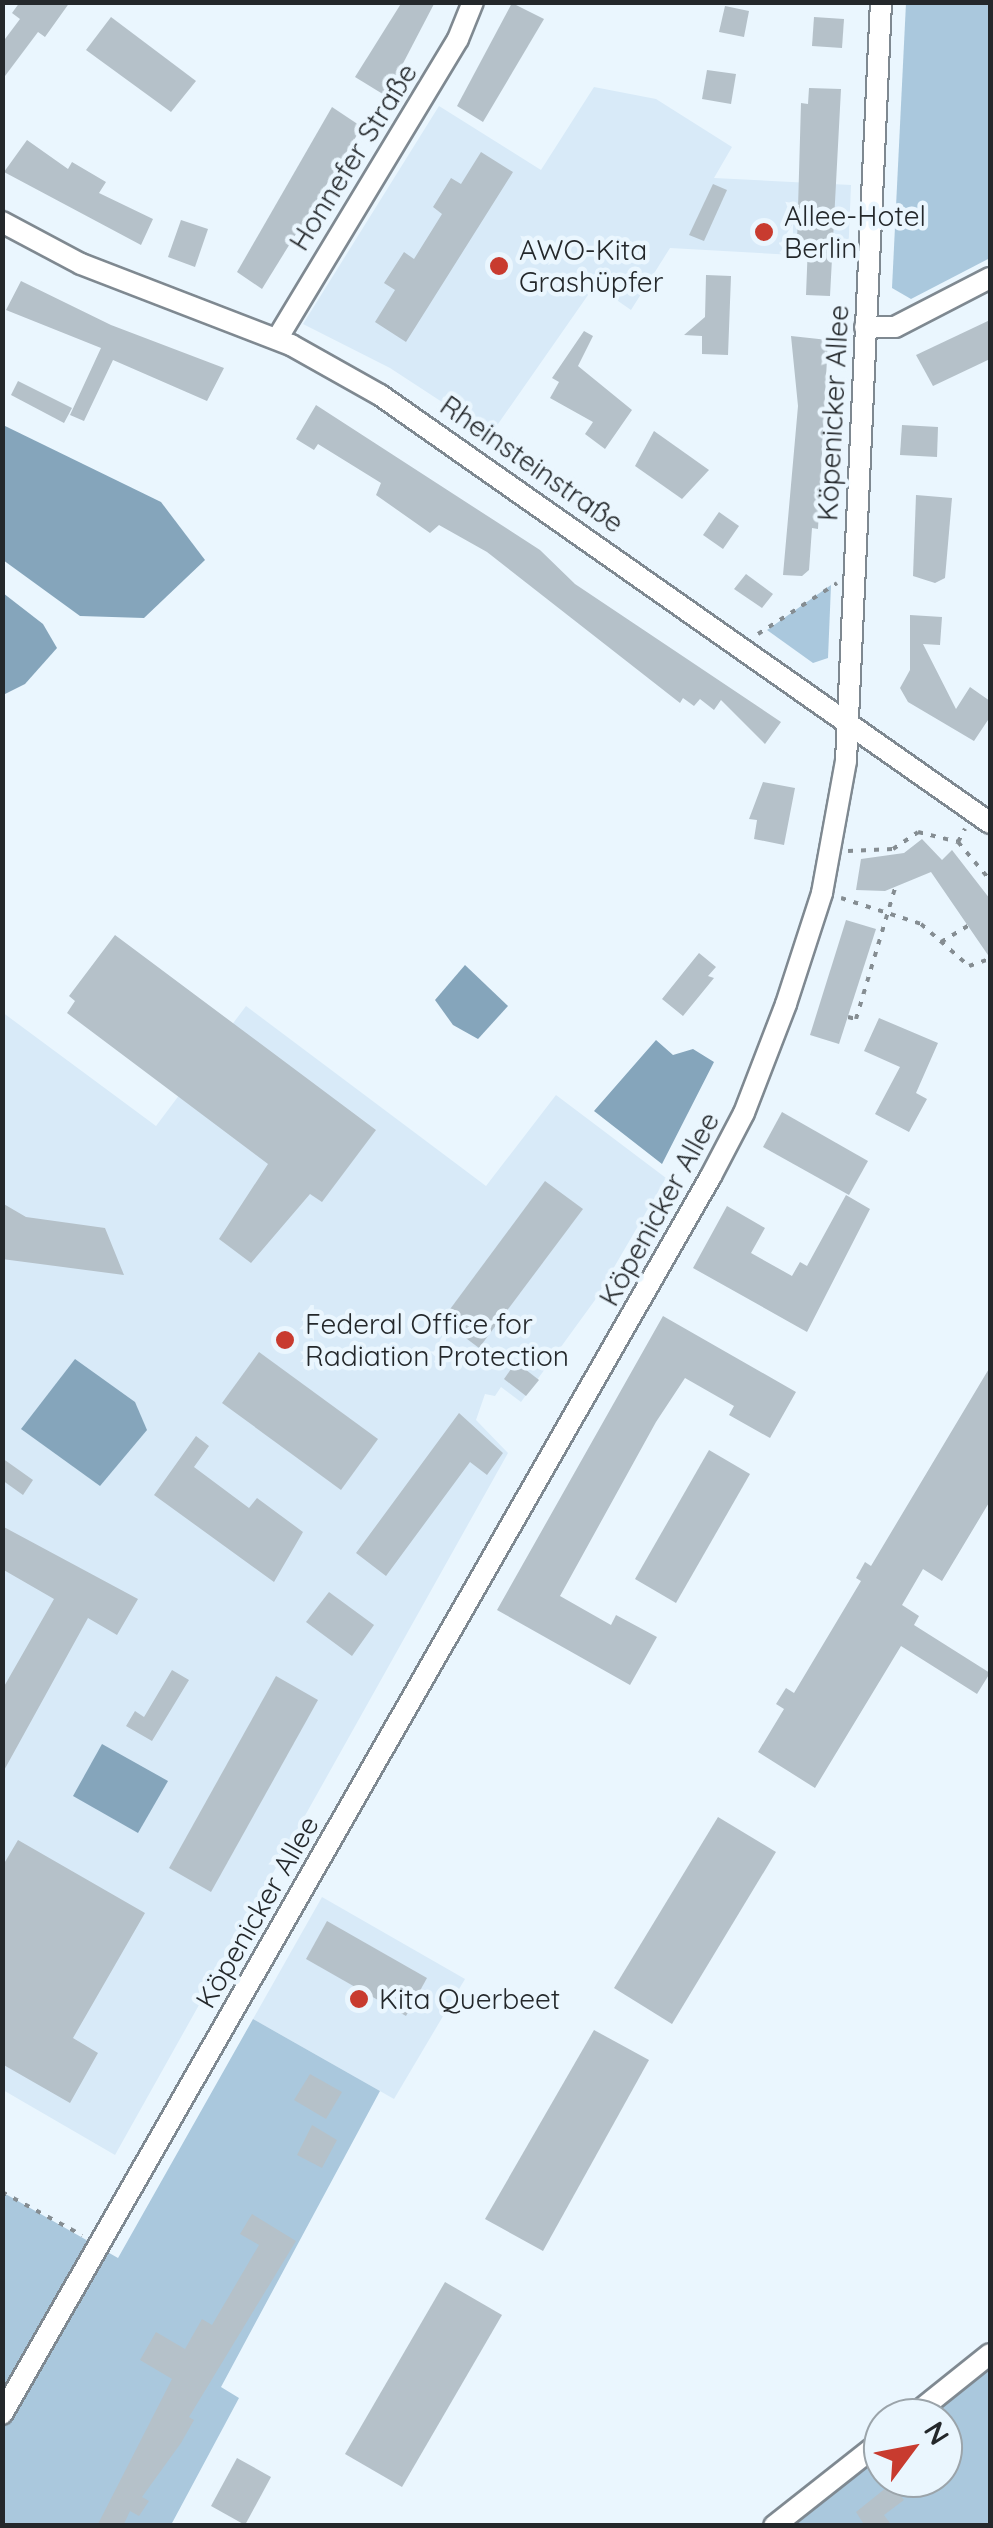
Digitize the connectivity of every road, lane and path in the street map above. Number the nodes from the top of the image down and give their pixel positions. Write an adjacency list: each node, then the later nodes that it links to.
1 (473, 2): 6 (street, Honnefer Straße)
2 (881, 2): 5 (street, Köpenicker Allee)
3 (2, 222): 6 (street, Rheinsteinstraße)
4 (990, 278): 5 (street)
5 (865, 327): 7 (street, Köpenicker Allee)
6 (277, 339): 8 (street, Rheinsteinstraße)
7 (852, 583): 8 (path); 9 (street, Köpenicker Allee)
8 (741, 645): 9 (street, Rheinsteinstraße)
9 (847, 721): 10 (street, Rheinsteinstraße); 12 (street, Köpenicker Allee)
10 (984, 818): 11 (path)
11 (958, 842): 12 (path); 13 (path)
12 (831, 848): 15 (street, Köpenicker Allee)
13 (990, 880)
14 (895, 888): 16 (path)
15 (822, 892): 16 (path); 22 (street, Köpenicker Allee)
16 (890, 914): 18 (path); 20 (path)
17 (971, 924): 18 (path)
18 (941, 942): 19 (path)
19 (989, 958)
20 (848, 1017)
21 (2, 2192): 22 (path)
22 (102, 2240): 25 (street, Köpenicker Allee)
23 (990, 2354): 24 (street)
24 (935, 2398)
25 (2, 2414)
26 (863, 2456): 27 (street)
27 (774, 2526)

